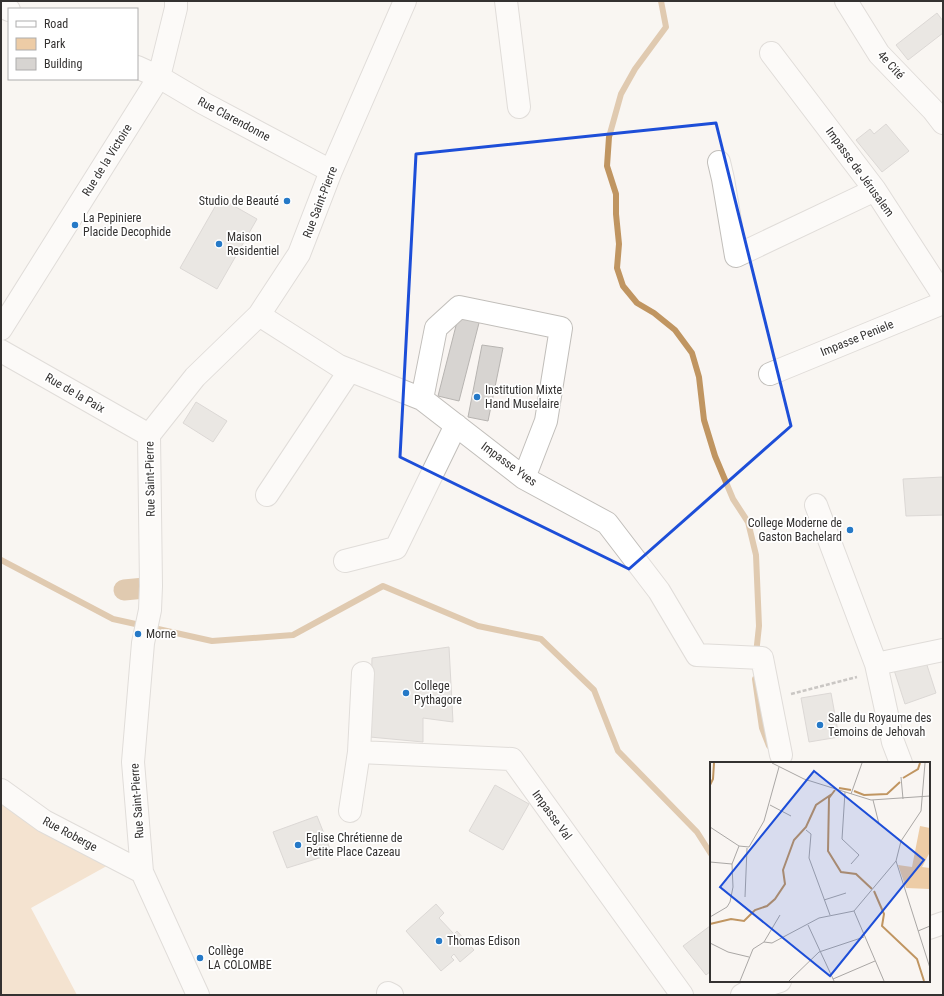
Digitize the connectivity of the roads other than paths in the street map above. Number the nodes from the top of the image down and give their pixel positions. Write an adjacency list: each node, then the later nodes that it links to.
1 (176, 1): 7 (street, Rue de la Victoire)
2 (404, 1): 11 (street, Rue Saint-Pierre)
3 (506, 1): 8 (street)
4 (846, 1): 9 (street, 4e Cité)
5 (771, 53): 12 (street, Impasse de Jérusalem)
6 (138, 67): 7 (street, Rue Clarendonne)
7 (159, 77): 11 (street, Rue Clarendonne); 16 (street, Rue de la Victoire)
8 (519, 107)
9 (943, 123)
10 (719, 162): 12 (street)
11 (331, 171): 15 (street, Rue Saint-Pierre)
12 (875, 190): 13 (street, Impasse de Jérusalem)
13 (943, 295)
14 (943, 303): 19 (street, Impasse Peniele)
15 (259, 315): 18 (street, Impasse Yves); 22 (street, Rue Saint-Pierre)
16 (1, 329)
17 (1, 351): 22 (street, Rue de la Paix)
18 (350, 370): 20 (street, Impasse Yves); 24 (street)
19 (770, 374)
20 (422, 399): 21 (street, Impasse Yves); 23 (street)
21 (456, 425): 23 (street, Impasse Yves); 26 (street)
22 (149, 435): 35 (street, Rue Saint-Pierre)
23 (524, 478): 31 (street, Impasse Yves)
24 (267, 495)
25 (816, 505): 28 (street)
26 (345, 561)
27 (943, 650): 28 (street)
28 (876, 668): 32 (street)
29 (363, 672): 30 (street)
30 (359, 752): 34 (street); 39 (street, Impasse Val)
31 (781, 755)
32 (901, 762)
33 (1, 790): 35 (street, Rue Roberge)
34 (350, 811)
35 (142, 872): 38 (street, Rue Saint-Pierre)
36 (943, 923): 37 (street)
37 (930, 928)
38 (198, 995)
39 (682, 995)

